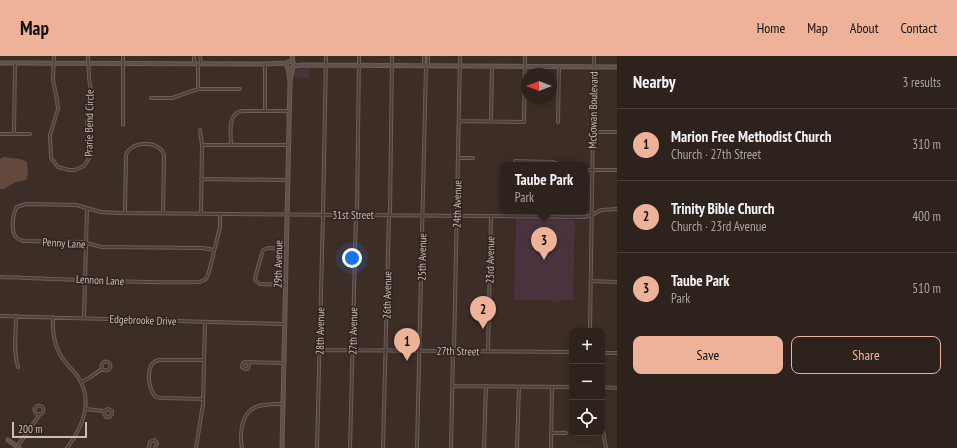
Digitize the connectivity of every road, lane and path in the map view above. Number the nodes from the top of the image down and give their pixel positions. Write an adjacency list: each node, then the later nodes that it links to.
1 (54, 56): 18 (street, Prarie Bend Circle)
2 (88, 56): 19 (street, Prarie Bend Circle)
3 (123, 56): 20 (street)
4 (194, 56): 21 (street)
5 (200, 56): 21 (street)
6 (291, 56): 15 (street, 29th Avenue); 24 (street, 29th Avenue)
7 (326, 56): 25 (street, 28th Avenue)
8 (359, 56): 26 (street, 27th Avenue)
9 (392, 56): 27 (street, 26th Avenue)
10 (424, 56): 28 (street)
11 (428, 56): 28 (street)
12 (460, 56): 29 (street, 24th Avenue)
13 (525, 56): 31 (street)
14 (594, 56): 33 (street, McGowan Boulevard)
15 (288, 62): 23 (street); 24 (street); 34 (street, 29th Avenue)
16 (0, 63): 17 (street)
17 (16, 63): 18 (street); 50 (street)
18 (54, 63): 19 (street); 19 (street, Prarie Bend Circle)
19 (88, 63): 20 (street)
20 (123, 63): 21 (street); 45 (street)
21 (198, 64): 22 (street); 37 (street)
22 (265, 64): 23 (street); 40 (street)
23 (278, 64): 34 (street)
24 (293, 65): 25 (street); 34 (street); 36 (street, 29th Avenue)
25 (326, 65): 26 (street); 72 (street, 28th Avenue)
26 (359, 65): 27 (street); 73 (street, 27th Avenue)
27 (392, 65): 28 (street); 74 (street, 26th Avenue)
28 (426, 65): 29 (street); 75 (street, 25th Avenue)
29 (459, 65): 30 (street); 42 (street, 24th Avenue)
30 (492, 66): 31 (street); 43 (street)
31 (524, 66): 32 (street); 43 (street)
32 (559, 66): 33 (street); 44 (street)
33 (594, 66): 35 (street); 47 (street, McGowan Boulevard)
34 (288, 67): 36 (street, 29th Avenue)
35 (617, 67)
36 (290, 81): 41 (street, 29th Avenue)
37 (198, 89): 38 (street); 39 (street)
38 (240, 89)
39 (151, 98)
40 (265, 111): 41 (street); 53 (street)
41 (290, 111): 54 (street, 29th Avenue)
42 (459, 121): 43 (street); 55 (street, 24th Avenue)
43 (491, 121)
44 (558, 122)
45 (123, 125)
46 (200, 130): 52 (street)
47 (593, 132): 48 (street); 61 (street, McGowan Boulevard)
48 (617, 132)
49 (0, 134): 50 (street)
50 (14, 134): 51 (street)
51 (30, 134)
52 (202, 145): 53 (street); 63 (street)
53 (231, 145): 54 (street)
54 (289, 145): 64 (street, 29th Avenue)
55 (458, 158): 56 (street); 77 (street, 24th Avenue)
56 (473, 158)
57 (515, 161): 58 (street)
58 (538, 161): 59 (street)
59 (556, 162)
60 (588, 170): 61 (street)
61 (592, 170): 62 (street); 76 (street, McGowan Boulevard)
62 (617, 170)
63 (201, 179): 64 (street); 69 (street)
64 (289, 180): 71 (street, 29th Avenue)
65 (87, 208): 67 (street, 31st Street); 79 (street); 79 (street, Penny Lane)
66 (617, 209): 76 (street, 31st Street)
67 (125, 213): 68 (street, 31st Street); 68 (street)
68 (163, 213): 69 (street, 31st Street)
69 (201, 214): 70 (street, 31st Street)
70 (220, 214): 71 (street, 31st Street); 81 (street)
71 (288, 214): 72 (street, 31st Street); 80 (street, 29th Avenue)
72 (323, 214): 73 (street, 31st Street); 94 (street, 28th Avenue)
73 (356, 215): 74 (street, 31st Street); 95 (street, 27th Avenue)
74 (390, 215): 75 (street, 31st Street); 96 (street, 26th Avenue)
75 (423, 215): 77 (street, 31st Street); 97 (street, 25th Avenue)
76 (592, 215): 78 (street, 31st Street); 84 (street, McGowan Boulevard)
77 (457, 216): 78 (street, 31st Street); 98 (street, 24th Avenue)
78 (491, 216): 99 (street, 23rd Avenue)
79 (86, 243): 81 (street, Penny Lane); 83 (street)
80 (287, 249): 86 (street, 29th Avenue); 86 (street)
81 (214, 250): 83 (street, Lennon Lane)
82 (0, 277): 83 (street, Lennon Lane)
83 (85, 279): 90 (street)
84 (591, 281): 85 (street); 93 (street, McGowan Boulevard)
85 (617, 282)
86 (286, 285): 92 (street, 29th Avenue)
87 (0, 316): 88 (street, Edgebrooke Drive)
88 (16, 316): 89 (street, Edgebrooke Drive); 106 (street)
89 (53, 317): 90 (street, Edgebrooke Drive); 108 (street)
90 (84, 318): 91 (street, Edgebrooke Drive)
91 (204, 322): 92 (street, Edgebrooke Drive); 103 (street)
92 (286, 324): 105 (street, 29th Avenue)
93 (590, 328)
94 (319, 350): 95 (street, 27th Street); 132 (street, 28th Avenue)
95 (353, 350): 96 (street, 27th Street); 133 (street, 27th Avenue)
96 (386, 350): 97 (street, 27th Street); 134 (street, 26th Avenue)
97 (419, 351): 98 (street, 27th Street); 135 (street, 25th Avenue)
98 (453, 351): 99 (street, 27th Street); 109 (street, 24th Avenue)
99 (488, 352): 100 (street, 27th Street)
100 (569, 352)
101 (605, 352): 102 (street)
102 (617, 353)
103 (204, 360): 116 (street); 116 (street)
104 (250, 362): 105 (street)
105 (284, 363): 117 (street, 29th Avenue)
106 (18, 367)
107 (102, 369): 107 (street); 108 (street)
108 (81, 382): 118 (street)
109 (452, 386): 110 (street); 136 (street, 24th Avenue)
110 (486, 386): 111 (street); 137 (street)
111 (519, 387): 112 (street); 138 (street)
112 (552, 387): 113 (street); 121 (street)
113 (569, 387)
114 (605, 387): 115 (street)
115 (617, 388)
116 (204, 399): 129 (street)
117 (283, 404): 130 (street); 131 (street, 29th Avenue)
118 (85, 408): 119 (street); 126 (street)
119 (104, 412): 119 (street)
120 (40, 414): 120 (street); 125 (street)
121 (551, 433): 122 (street); 139 (street)
122 (566, 433)
123 (604, 436): 140 (street)
124 (8, 440): 125 (street)
125 (18, 447)
126 (68, 448)
127 (149, 448): 128 (street)
128 (155, 448)
129 (196, 448)
130 (242, 448)
131 (282, 448)
132 (317, 448)
133 (350, 448)
134 (384, 448)
135 (417, 448)
136 (451, 448)
137 (484, 448)
138 (517, 448)
139 (551, 448)
140 (606, 448)

